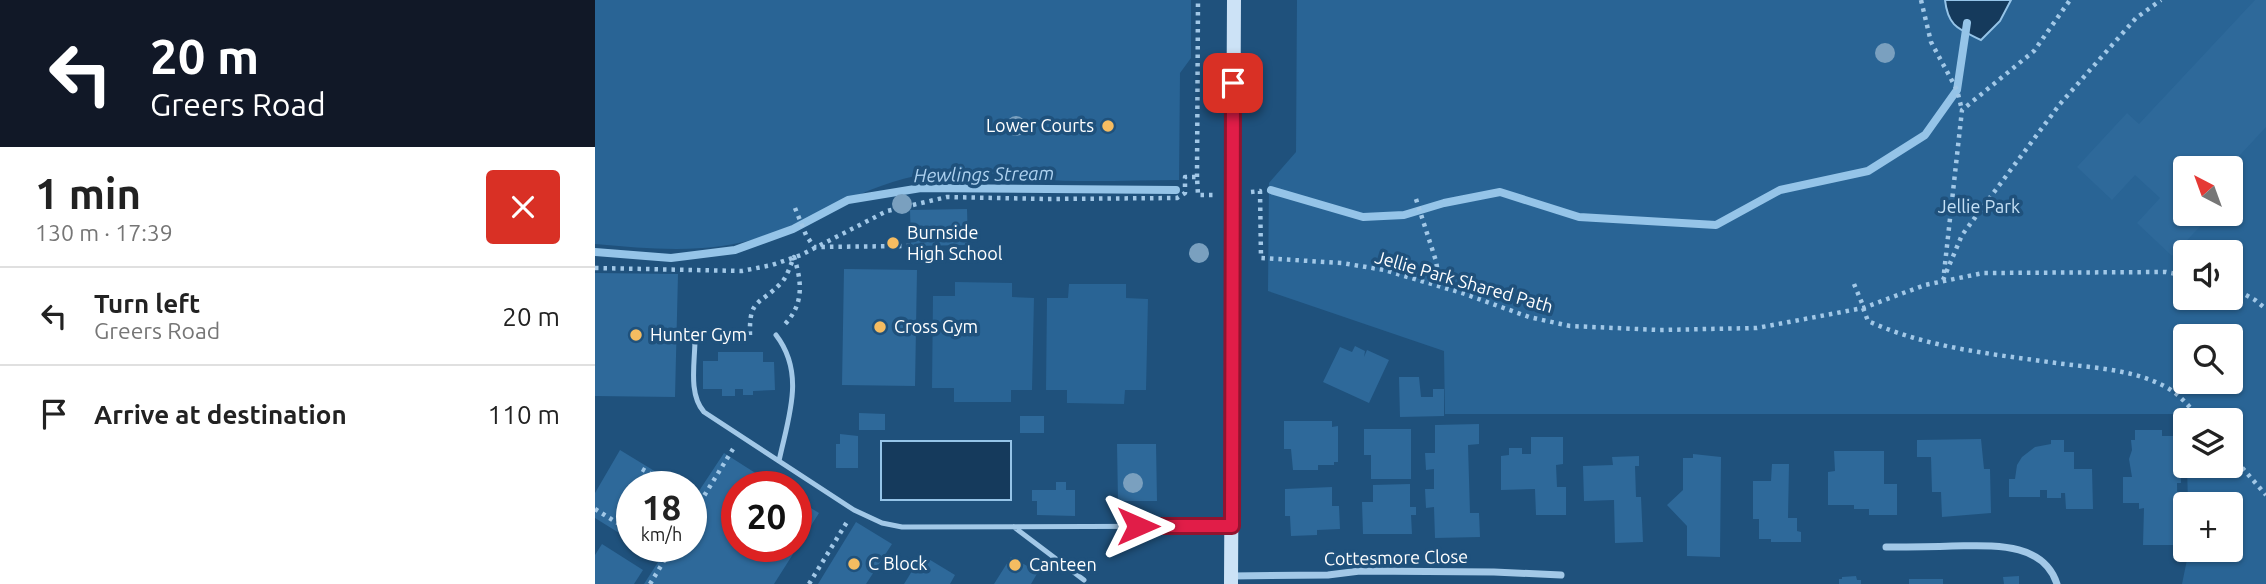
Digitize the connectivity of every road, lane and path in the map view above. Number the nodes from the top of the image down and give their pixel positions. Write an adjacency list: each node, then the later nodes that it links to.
1 (1198, 0): 7 (path)
2 (1234, 0): 37 (street)
3 (1921, 0): 6 (path)
4 (2070, 0): 6 (path)
5 (2161, 0): 17 (path)
6 (1962, 110): 17 (path)
7 (1197, 177): 9 (path); 13 (path)
8 (1255, 192): 19 (path, Jellie Park Shared Path)
9 (1211, 195)
10 (1416, 199): 19 (path)
11 (795, 208): 13 (path)
12 (911, 246): 13 (path)
13 (814, 247): 14 (path)
14 (794, 257): 15 (path); 23 (path); 24 (path)
15 (595, 268)
16 (2173, 273): 17 (path, Jellie Park Shared Path)
17 (1943, 281): 21 (path, Jellie Park Shared Path)
18 (1854, 284): 21 (path)
19 (1440, 286): 21 (path, Jellie Park Shared Path)
20 (2243, 294): 22 (path)
21 (1864, 308): 26 (path)
22 (2266, 309)
23 (750, 335)
24 (776, 335): 28 (lane)
25 (699, 336): 27 (lane)
26 (2190, 408)
27 (740, 436): 28 (lane); 32 (path)
28 (779, 461): 35 (lane)
29 (642, 469): 31 (path)
30 (2243, 469): 33 (path)
31 (646, 471)
32 (707, 490)
33 (2266, 495)
34 (595, 509): 36 (path)
35 (854, 510): 38 (lane); 45 (path)
36 (616, 522)
37 (1232, 526): 38 (lane); 43 (street)
38 (1014, 527): 42 (lane)
39 (1886, 547): 46 (street)
40 (663, 562): 44 (path)
41 (1561, 575): 43 (street, Cottesmore Close)
42 (1084, 580)
43 (1231, 580)
44 (650, 584)
45 (809, 584)
46 (2057, 584)

